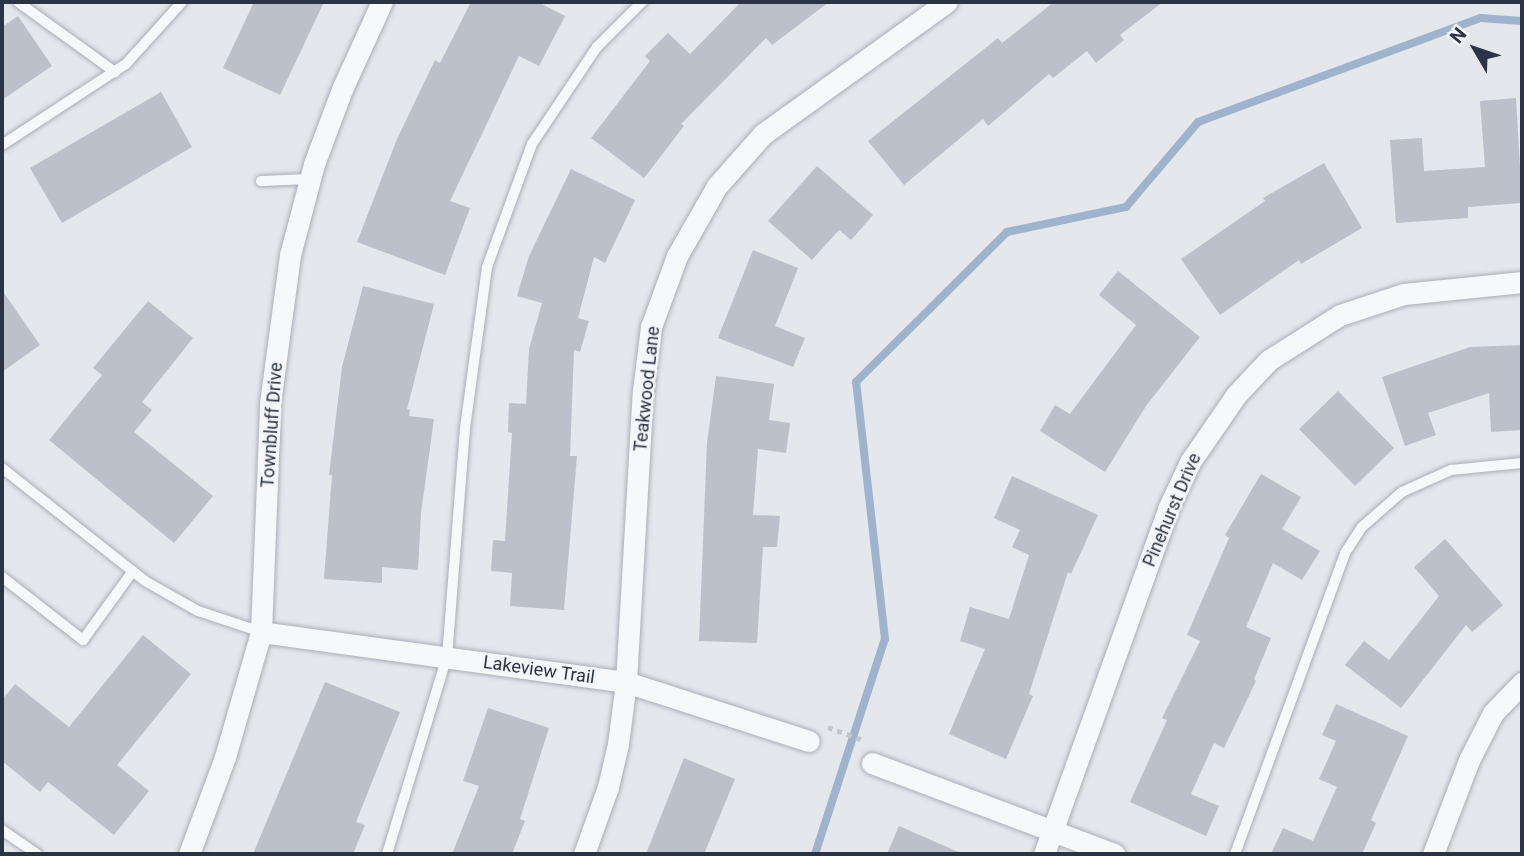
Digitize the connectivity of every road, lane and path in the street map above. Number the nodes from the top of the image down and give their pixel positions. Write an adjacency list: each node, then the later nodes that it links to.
1 (18, 2): 6 (lane)
2 (182, 2): 6 (lane)
3 (382, 2): 8 (street, Townbluff Drive)
4 (642, 2): 16 (lane)
5 (947, 2): 17 (street, Teakwood Lane)
6 (115, 72): 7 (lane)
7 (2, 145)
8 (310, 179): 9 (lane); 15 (street, Townbluff Drive)
9 (261, 181)
10 (1522, 282): 22 (street, Pinehurst Drive)
11 (1522, 463): 29 (lane)
12 (2, 468): 13 (lane)
13 (133, 571): 14 (lane); 15 (lane)
14 (2, 577)
15 (261, 632): 16 (street, Lakeview Trail); 24 (street, Townbluff Drive)
16 (447, 657): 17 (street, Lakeview Trail); 25 (lane)
17 (626, 682): 19 (street, Lakeview Trail); 26 (street, Teakwood Lane)
18 (1522, 683): 30 (street)
19 (813, 732): 20 (path)
20 (870, 752): 22 (street)
21 (2, 830): 23 (lane)
22 (1053, 830): 27 (street, Pinehurst Drive); 28 (street)
23 (37, 854)
24 (189, 854)
25 (387, 854)
26 (584, 854)
27 (1044, 854)
28 (1114, 854)
29 (1235, 854)
30 (1433, 854)

